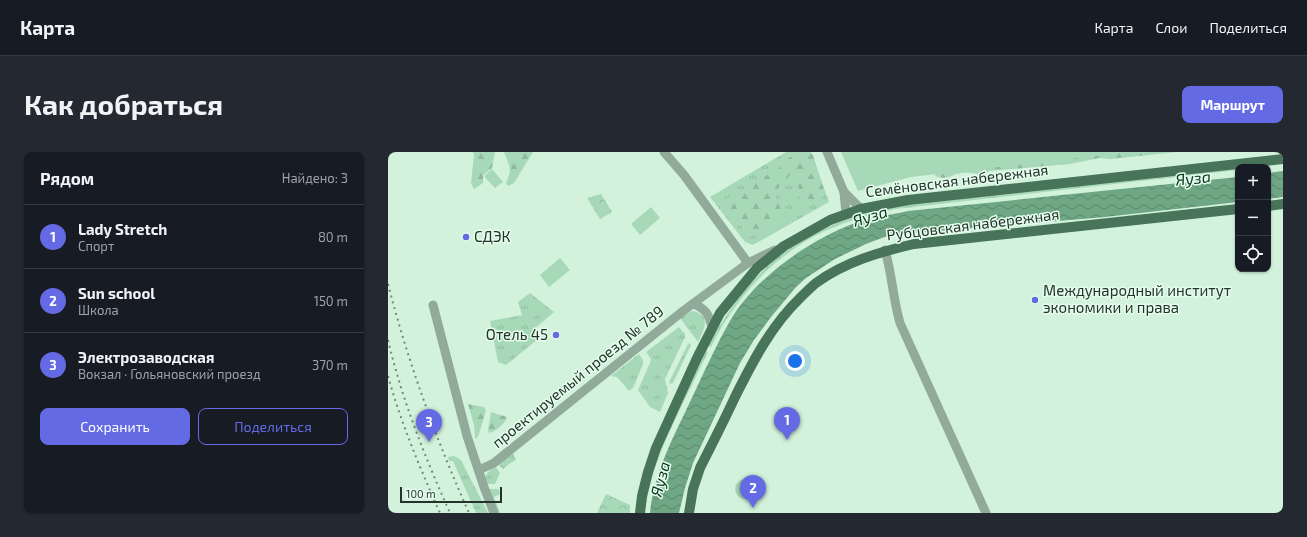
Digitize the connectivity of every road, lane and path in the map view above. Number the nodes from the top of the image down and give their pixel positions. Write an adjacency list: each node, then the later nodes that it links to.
1 (664, 152): 12 (street)
2 (827, 152): 4 (street)
3 (1283, 158): 7 (main road, Семёновская набережная)
4 (844, 192): 7 (street); 9 (street)
5 (1283, 204): 6 (main road)
6 (1271, 206)
7 (861, 209): 9 (main road, Семёновская набережная)
8 (1235, 209): 11 (main road, Рубцовская набережная)
9 (846, 214): 10 (main road, Семёновская набережная)
10 (784, 246): 12 (street, проектируемый проезд № 789); 15 (main road, Семёновская набережная)
11 (885, 250): 19 (main road, Рубцовская набережная); 20 (street)
12 (748, 264): 13 (street, проектируемый проезд № 789)
13 (693, 304): 15 (street); 16 (street, проектируемый проезд № 789)
14 (433, 305): 16 (street)
15 (712, 326): 18 (main road, Семёновская набережная)
16 (479, 470): 17 (street)
17 (494, 513)
18 (640, 513)
19 (689, 513)
20 (986, 513)

